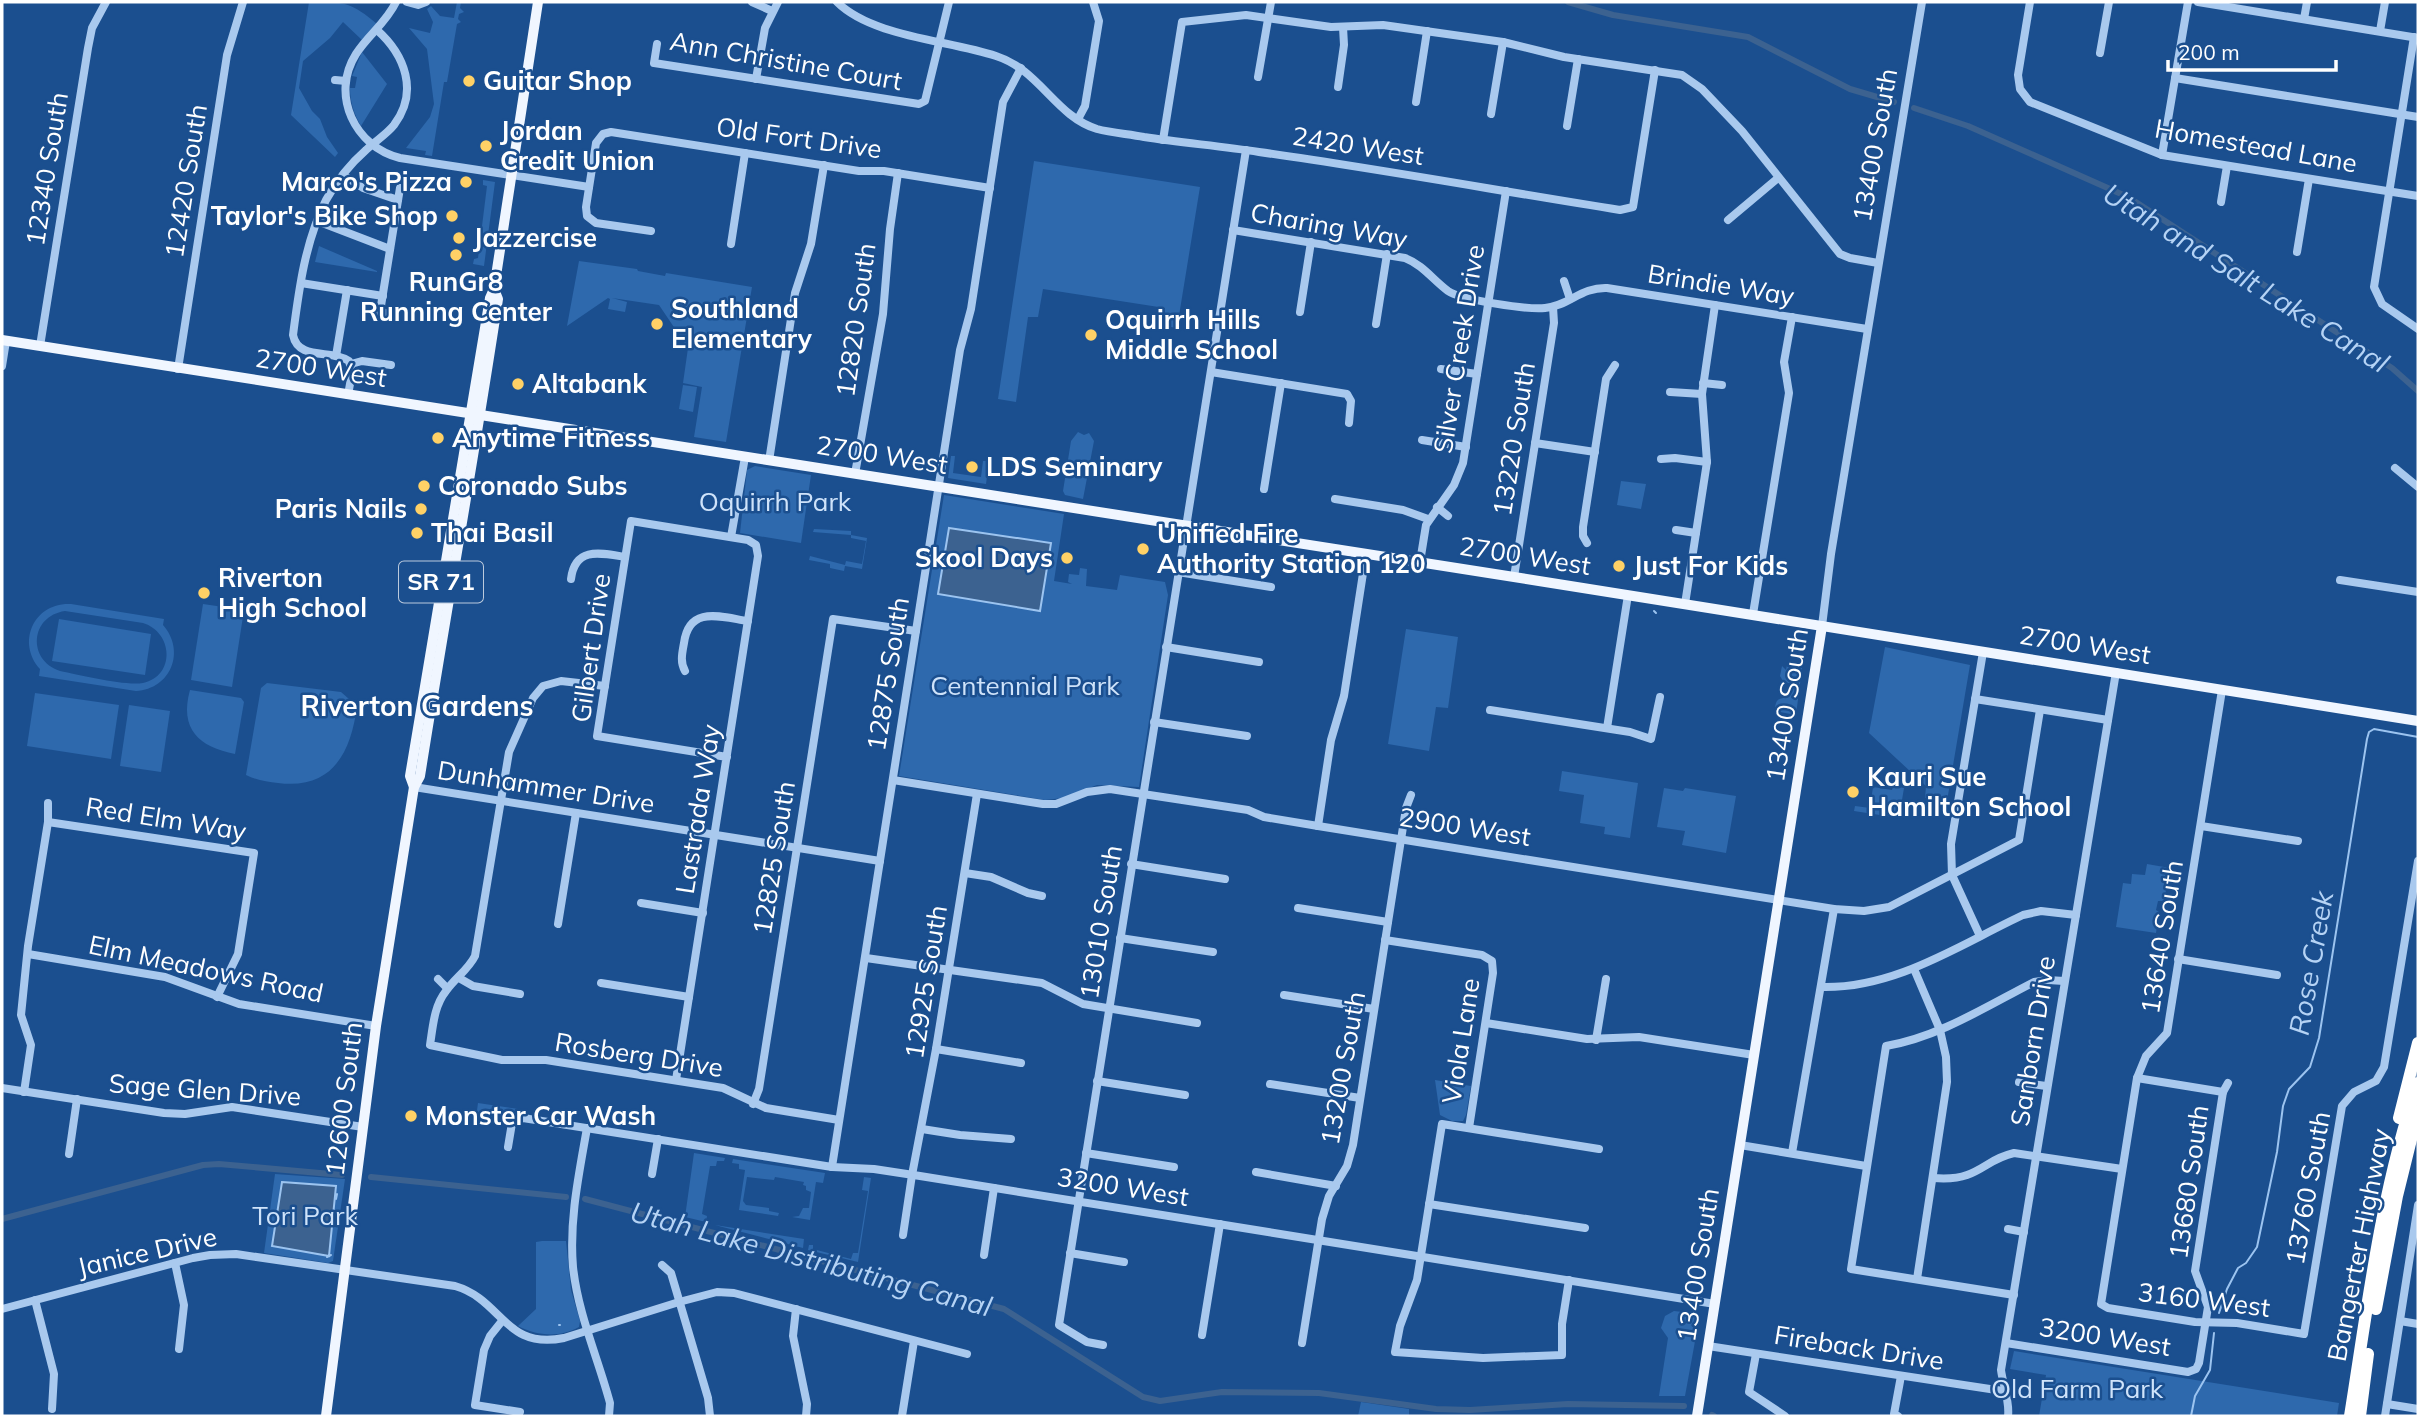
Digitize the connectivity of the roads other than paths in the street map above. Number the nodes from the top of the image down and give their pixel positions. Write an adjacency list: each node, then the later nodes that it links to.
1 (106, 2): 94 (street, 12340 South)
2 (243, 2): 100 (street, 12420 South)
3 (396, 2): 24 (street)
4 (407, 2): 5 (street)
5 (426, 2)
6 (538, 2): 56 (main road, 12600 South / SR 71)
7 (752, 2): 20 (street)
8 (778, 2): 20 (street)
9 (837, 2): 28 (street)
10 (949, 2): 28 (street)
11 (1271, 2): 21 (street)
12 (1922, 2): 78 (street, 13400 South)
13 (2030, 2): 51 (street, Homestead Lane)
14 (2109, 2): 31 (street)
15 (2188, 2): 36 (street)
16 (2198, 2): 22 (street)
17 (2307, 2): 22 (street)
18 (2385, 2): 26 (street)
19 (1095, 5): 45 (street)
20 (772, 11): 37 (street)
21 (1268, 18): 23 (street); 35 (street); 47 (street)
22 (2304, 19): 26 (street)
23 (1343, 27): 25 (street); 40 (street)
24 (377, 30): 39 (street); 48 (street)
25 (1427, 31): 29 (street); 41 (street)
26 (2380, 31): 27 (street)
27 (2416, 37): 43 (street)
28 (939, 41): 33 (street); 37 (street, Ann Christine Court)
29 (1503, 42): 32 (street); 42 (street)
30 (657, 44): 37 (street, Ann Christine Court)
31 (2100, 53)
32 (1578, 59): 34 (street); 46 (street)
33 (1021, 68): 45 (street); 61 (street, 12875 South)
34 (1655, 69): 57 (street); 63 (street, 2420 West)
35 (1258, 77)
36 (2175, 78): 43 (street); 51 (street)
37 (756, 79)
38 (334, 80): 39 (street)
39 (346, 81): 48 (street)
40 (1338, 87)
41 (1416, 102)
42 (1491, 114)
43 (2400, 114): 44 (street); 64 (street)
44 (2418, 117)
45 (1078, 119): 47 (street, 2420 West)
46 (1567, 126)
47 (1163, 140): 49 (street, 2420 West)
48 (372, 145): 55 (street); 56 (street)
49 (1246, 150): 63 (street, 2420 West); 71 (street, 13010 South)
50 (745, 153): 52 (street, Old Fort Drive); 59 (street, Old Fort Drive); 74 (street)
51 (2162, 155): 53 (street, Homestead Lane)
52 (824, 166): 54 (street, Old Fort Drive); 118 (street)
53 (2227, 166): 58 (street, Homestead Lane); 68 (street)
54 (898, 173): 61 (street, Old Fort Drive); 121 (street, 12820 South)
55 (343, 175): 65 (street); 67 (street)
56 (510, 175): 59 (street); 110 (main road, 12600 South / SR 71)
57 (1778, 178): 69 (street); 78 (street)
58 (2309, 179): 64 (street, Homestead Lane); 76 (street)
59 (589, 187): 72 (street)
60 (400, 188): 67 (street)
61 (989, 188): 122 (street, 12875 South)
62 (320, 190): 65 (street)
63 (1506, 191): 84 (street, Silver Creek Drive)
64 (2389, 191): 66 (street, Homestead Lane); 92 (street)
65 (329, 195): 70 (street)
66 (2418, 196)
67 (398, 200): 75 (street)
68 (2221, 202)
69 (1728, 220)
70 (317, 221): 75 (street); 80 (street)
71 (1233, 230): 73 (street, Charing Way); 102 (street, 13010 South)
72 (651, 231)
73 (1311, 242): 77 (street, Charing Way); 87 (street)
74 (730, 244)
75 (390, 249): 82 (street)
76 (2297, 252)
77 (1387, 254): 84 (street, Charing Way); 90 (street)
78 (1878, 263): 91 (street, 13400 South)
79 (1564, 281): 83 (street)
80 (301, 283): 81 (street); 95 (street)
81 (347, 290): 82 (street); 95 (street)
82 (383, 296): 88 (street)
83 (1570, 299): 85 (street, Brindie Way); 86 (street, Brindie Way)
84 (1489, 302): 86 (street, Brindie Way); 103 (street, Silver Creek Drive)
85 (1715, 305): 89 (street, Brindie Way); 105 (street)
86 (1553, 307): 113 (street, 13220 South)
87 (1300, 312)
88 (397, 315)
89 (1791, 317): 91 (street, Brindie Way); 146 (street)
90 (1376, 324)
91 (1867, 329): 148 (street, 13400 South)
92 (2418, 329)
93 (4, 341): 94 (main road, 2700 West); 99 (street)
94 (40, 346): 100 (main road, 2700 West)
95 (336, 356): 96 (street)
96 (351, 364): 97 (street); 109 (street)
97 (391, 365)
98 (1615, 365): 115 (street)
99 (2, 366)
100 (178, 369): 109 (main road, 2700 West)
101 (1441, 369): 103 (street)
102 (1211, 372): 104 (street); 129 (street, 13010 South)
103 (1477, 374): 114 (street, Silver Creek Drive)
104 (1281, 383): 111 (street); 124 (street)
105 (1703, 383): 106 (street); 108 (street)
106 (1722, 385)
107 (1670, 393): 108 (street)
108 (1702, 394): 119 (street)
109 (348, 395): 110 (main road, 2700 West)
110 (475, 415): 116 (main road, 2700 West); 138 (main road, 12600 South / SR 71); 150 (main road, 12600 South / SR 71)
111 (1349, 423)
112 (1422, 440): 114 (street)
113 (1535, 443): 115 (street); 139 (street, 13220 South)
114 (1466, 447): 126 (street, Silver Creek Drive)
115 (1595, 452): 133 (street)
116 (745, 457): 118 (main road, 2700 West); 132 (street)
117 (1661, 459): 119 (street)
118 (769, 461): 121 (main road, 2700 West)
119 (1707, 462): 131 (street)
120 (2395, 468): 123 (street)
121 (855, 474): 122 (main road, 2700 West)
122 (938, 487): 129 (main road, 2700 West); 149 (street, 12875 South)
123 (2418, 487)
124 (1264, 489)
125 (1335, 499): 128 (street)
126 (1437, 507): 127 (street); 128 (street, Silver Creek Drive)
127 (1448, 516)
128 (1429, 519): 136 (street, Silver Creek Drive)
129 (1186, 526): 134 (main road, 2700 West); 137 (street, 13010 South)
130 (1676, 530): 131 (street)
131 (1696, 533): 145 (street)
132 (731, 537): 135 (street, Gilbert Drive); 147 (street, Lastrada Way)
133 (1587, 543)
134 (1366, 554): 136 (main road, 2700 West); 177 (street)
135 (625, 557): 140 (street); 156 (street, Gilbert Drive)
136 (1420, 562): 139 (main road, 2700 West)
137 (1178, 572): 142 (street); 151 (street, 13010 South)
138 (443, 574): 150 (main road); 169 (main road, 12600 South / SR 71)
139 (1514, 577): 144 (main road, 2700 West)
140 (571, 579)
141 (2340, 580): 143 (street)
142 (1271, 587)
143 (2418, 592)
144 (1628, 595): 145 (main road, 2700 West); 165 (street)
145 (1685, 604): 146 (main road, 2700 West)
146 (1753, 614): 148 (main road, 2700 West)
147 (748, 621): 154 (street); 167 (street, Lastrada Way)
148 (1822, 626): 152 (main road, 2700 West); 190 (main road, 13400 South)
149 (916, 631): 168 (street, 12875 South); 182 (street, 12825 South)
150 (442, 633): 169 (main road, 12600 South / SR 71)
151 (1166, 647): 153 (street); 164 (street, 13010 South)
152 (1983, 652): 155 (main road, 2700 West); 159 (street)
153 (1259, 662)
154 (685, 671)
155 (2116, 672): 157 (main road, 2700 West); 162 (street, Sanborn Drive)
156 (605, 686): 167 (street, Gilbert Drive); 173 (street)
157 (2222, 690): 163 (main road, 2700 West); 178 (street, 13640 South)
158 (1660, 697): 165 (street)
159 (1975, 699): 161 (street); 187 (street)
160 (1490, 710): 165 (street)
161 (2040, 710): 162 (street); 187 (street, 2900 West)
162 (2108, 720): 195 (street, Sanborn Drive)
163 (2418, 721)
164 (1154, 722): 166 (street); 171 (street, 13010 South)
165 (1607, 728)
166 (1247, 737)
167 (727, 757): 179 (street, Lastrada Way)
168 (893, 780): 170 (street, 2900 West); 183 (street, 12875 South)
169 (414, 788): 173 (street, Dunhammer Drive); 223 (main road, 12600 South / SR 71)
170 (976, 794): 171 (street, 2900 West); 186 (street, 12925 South)
171 (1144, 794): 177 (street, 2900 West); 185 (street, 13010 South)
172 (1411, 796): 180 (street, 13200 South)
173 (500, 801): 175 (street, Dunhammer Drive); 208 (street)
174 (48, 803): 176 (street)
175 (576, 813): 179 (street, Dunhammer Drive); 197 (street)
176 (48, 822): 202 (street); 217 (street, Red Elm Way)
177 (1318, 826): 180 (street, 2900 West)
178 (2201, 826): 181 (street); 204 (street, 13640 South)
179 (715, 835): 182 (street, Dunhammer Drive); 194 (street, Lastrada Way)
180 (1401, 838): 190 (street, 2900 West); 196 (street, 13200 South)
181 (2298, 841)
182 (797, 848): 183 (street, Dunhammer Drive); 244 (street, 12825 South)
183 (880, 860): 203 (street, 12875 South)
184 (2418, 861): 303 (street, 13760 South)
185 (1131, 864): 188 (street); 199 (street, 13010 South)
186 (965, 873): 189 (street); 206 (street, 12925 South)
187 (1952, 875): 193 (street, 2900 West); 198 (street)
188 (1225, 879)
189 (1042, 896)
190 (1779, 898): 193 (street, 2900 West); 228 (main road, 13400 South)
191 (641, 904): 194 (street)
192 (1298, 908): 196 (street)
193 (1834, 909): 213 (street)
194 (703, 913): 218 (street, Lastrada Way)
195 (2076, 915): 198 (street); 211 (street, Sanborn Drive)
196 (1388, 922): 200 (street, 13200 South)
197 (558, 924)
198 (1980, 936): 205 (street)
199 (1120, 937): 201 (street); 219 (street, 13010 South)
200 (1385, 940): 220 (street, 13200 South); 222 (street, Viola Lane)
201 (1213, 952)
202 (28, 954): 217 (street, Elm Meadows Road); 239 (street)
203 (866, 958): 206 (street); 246 (street, 12875 South)
204 (2179, 960): 207 (street); 230 (street, 13640 South)
205 (1914, 969): 213 (street); 224 (street)
206 (948, 970): 219 (street); 227 (street, 12925 South)
207 (2277, 975)
208 (458, 978): 214 (street); 215 (street)
209 (438, 979): 214 (street)
210 (1606, 979): 225 (street)
211 (2064, 981): 224 (street); 237 (street, Sanborn Drive)
212 (601, 983): 218 (street)
213 (1821, 987): 258 (street)
214 (447, 988): 231 (street, Rosberg Drive)
215 (520, 994)
216 (1284, 995): 220 (street)
217 (217, 997): 223 (street, Elm Meadows Road)
218 (689, 997): 231 (street, Lastrada Way)
219 (1108, 1009): 221 (street); 232 (street, 13010 South)
220 (1374, 1009): 242 (street, 13200 South)
221 (1197, 1023)
222 (1486, 1024): 225 (street); 250 (street, Viola Lane)
223 (376, 1026): 248 (main road, 12600 South / SR 71)
224 (1940, 1030): 261 (street); 268 (street)
225 (1596, 1040): 228 (street)
226 (2418, 1043): 276 (highway)
227 (936, 1049): 229 (street); 251 (street, 12925 South)
228 (1754, 1055): 254 (main road, 13400 South)
229 (1021, 1063)
230 (2137, 1078): 240 (street); 264 (street, 13640 South)
231 (676, 1080): 244 (street, Rosberg Drive)
232 (1097, 1081): 241 (street); 257 (street, 13010 South)
233 (2019, 1082): 237 (street)
234 (2228, 1083): 240 (street, 13680 South)
235 (2418, 1083): 276 (highway, Bangerter Highway)
236 (1270, 1084): 242 (street)
237 (2046, 1086): 260 (street, Sanborn Drive)
238 (2, 1088): 239 (street, Sage Glen Drive)
239 (24, 1092): 243 (street, Sage Glen Drive)
240 (2223, 1092): 300 (street, 13680 South)
241 (1185, 1095)
242 (1360, 1098): 269 (street, 13200 South)
243 (77, 1099): 248 (street, Sage Glen Drive); 259 (street)
244 (753, 1104): 246 (street, Rosberg Drive)
245 (2418, 1108): 271 (highway, Bangerter Highway)
246 (839, 1120): 262 (street, 12875 South)
247 (2418, 1126): 271 (highway)
248 (363, 1127): 288 (main road, 12600 South / SR 71)
249 (586, 1128): 252 (street, 3200 West); 255 (street, 3200 West); 302 (street)
250 (1469, 1128): 256 (street); 273 (street)
251 (922, 1129): 253 (street); 267 (street, 12925 South)
252 (658, 1139): 262 (street, 3200 West); 266 (street)
253 (1011, 1139)
254 (1740, 1145): 258 (street); 294 (main road, 13400 South)
255 (508, 1147)
256 (1599, 1149)
257 (1086, 1153): 263 (street); 272 (street, 13010 South)
258 (1792, 1153): 261 (street)
259 (69, 1154)
260 (2036, 1156): 264 (street); 268 (street); 279 (street, Sanborn Drive)
261 (1866, 1166): 289 (street)
262 (832, 1167): 267 (street, 3200 West)
263 (1174, 1167)
264 (2122, 1170): 295 (street, 13640 South)
265 (1256, 1172): 269 (street)
266 (652, 1174)
267 (912, 1175): 270 (street, 3200 West); 280 (street, 12925 South)
268 (1933, 1178): 289 (street)
269 (1336, 1186): 281 (street, 13200 South)
270 (994, 1188): 272 (street, 3200 West); 283 (street)
271 (2397, 1196): 330 (highway, Bangerter Highway)
272 (1079, 1202): 275 (street, 3200 West); 282 (street, 13010 South)
273 (1429, 1203): 277 (street); 284 (street)
274 (2418, 1205): 299 (street)
275 (1220, 1224): 281 (street, 3200 West); 304 (street)
276 (2380, 1225): 329 (highway, Bangerter Highway)
277 (1585, 1228)
278 (2008, 1229): 279 (street)
279 (2024, 1232): 291 (street, Sanborn Drive)
280 (903, 1235)
281 (1319, 1240): 284 (street, 3200 West); 306 (street, 13200 South)
282 (1070, 1254): 285 (street); 308 (street, 13010 South)
283 (984, 1255)
284 (1420, 1256): 290 (street, 3200 West); 290 (street)
285 (1124, 1262)
286 (175, 1263): 288 (street, Janice Drive); 292 (street, Janice Drive); 310 (street)
287 (662, 1265): 293 (street)
288 (345, 1271): 298 (street, Janice Drive); 320 (main road, 12600 South / SR 71)
289 (1917, 1279): 291 (street)
290 (1569, 1280): 294 (street, 3200 West)
291 (2014, 1295): 307 (street, Sanborn Drive)
292 (35, 1300): 296 (street, Janice Drive); 317 (street)
293 (679, 1302): 297 (street, Janice Drive); 302 (street, Janice Drive); 322 (street)
294 (1715, 1304): 309 (main road, 13400 South)
295 (2101, 1304): 300 (street, 3160 West)
296 (2, 1309)
297 (796, 1309): 305 (street, Janice Drive); 323 (street)
298 (502, 1321): 302 (street, Janice Drive); 319 (street)
299 (2400, 1321): 301 (street); 316 (street)
300 (2206, 1323): 303 (street, 3160 West); 313 (street, 13680 South)
301 (2418, 1324)
302 (588, 1330): 321 (street)
303 (2304, 1334)
304 (1202, 1335)
305 (914, 1340): 311 (street, Janice Drive); 324 (street)
306 (1302, 1343)
307 (2006, 1343): 313 (street, 3200 West); 315 (street, Sanborn Drive)
308 (1103, 1345)
309 (1708, 1346): 312 (street, Fireback Drive); 325 (main road, 13400 South)
310 (179, 1349)
311 (967, 1354)
312 (1756, 1354): 314 (street, Fireback Drive); 326 (street)
313 (2196, 1369)
314 (1900, 1376): 315 (street, Fireback Drive); 327 (street)
315 (2003, 1391): 328 (street, Sanborn Drive)
316 (2387, 1404): 318 (street); 331 (street)
317 (52, 1409)
318 (2418, 1409)
319 (520, 1412)
320 (326, 1416)
321 (609, 1416)
322 (710, 1416)
323 (806, 1416)
324 (902, 1416)
325 (1697, 1416)
326 (1784, 1416)
327 (1898, 1416)
328 (2008, 1416)
329 (2350, 1416)
330 (2360, 1416)
331 (2385, 1416)

